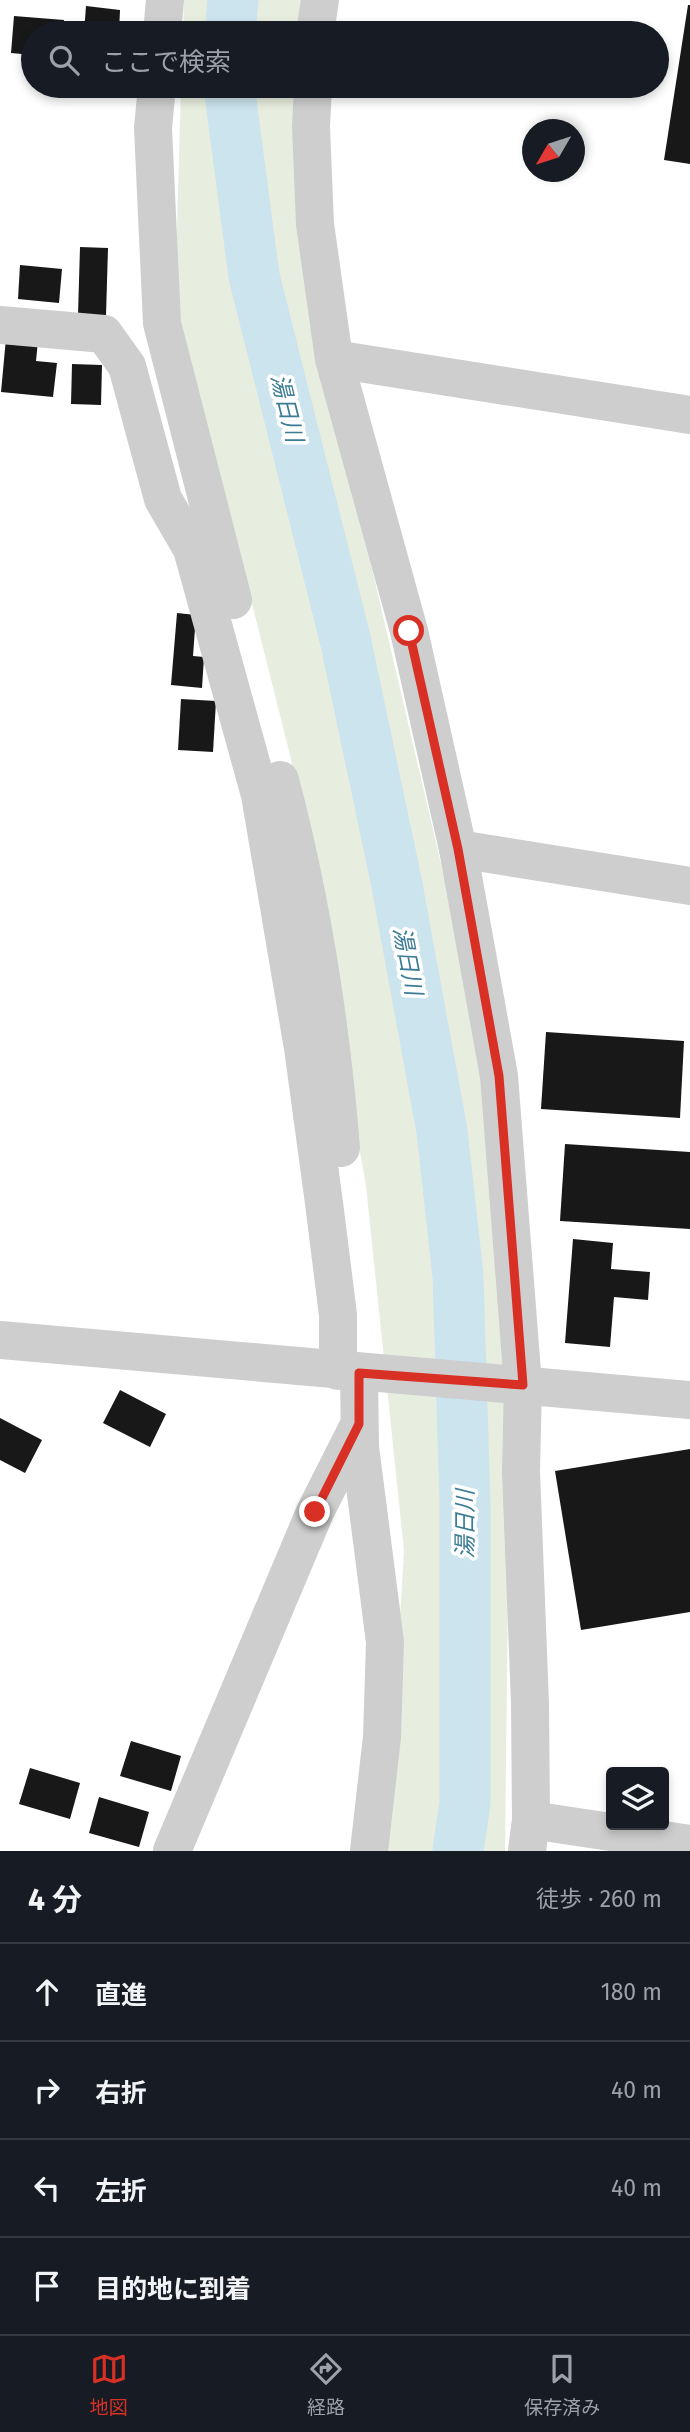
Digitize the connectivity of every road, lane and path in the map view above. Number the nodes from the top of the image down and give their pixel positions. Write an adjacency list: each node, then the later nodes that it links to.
1 (166, 0): 3 (street)
2 (320, 0): 4 (street)
3 (163, 21)
4 (317, 21)
5 (156, 98): 7 (street)
6 (312, 98): 10 (street)
7 (162, 323): 9 (street); 14 (street)
8 (0, 325): 9 (street)
9 (114, 348): 14 (street)
10 (334, 359): 11 (street); 12 (street)
11 (690, 415)
12 (458, 849): 13 (street); 17 (street)
13 (690, 886)
14 (328, 1236): 16 (street)
15 (0, 1339): 16 (street)
16 (353, 1372): 17 (street); 19 (street)
17 (522, 1385): 18 (street); 20 (street)
18 (690, 1400)
19 (359, 1424): 22 (street); 23 (street)
20 (529, 1835): 21 (street)
21 (690, 1844)
22 (172, 1851)
23 (369, 1851)

